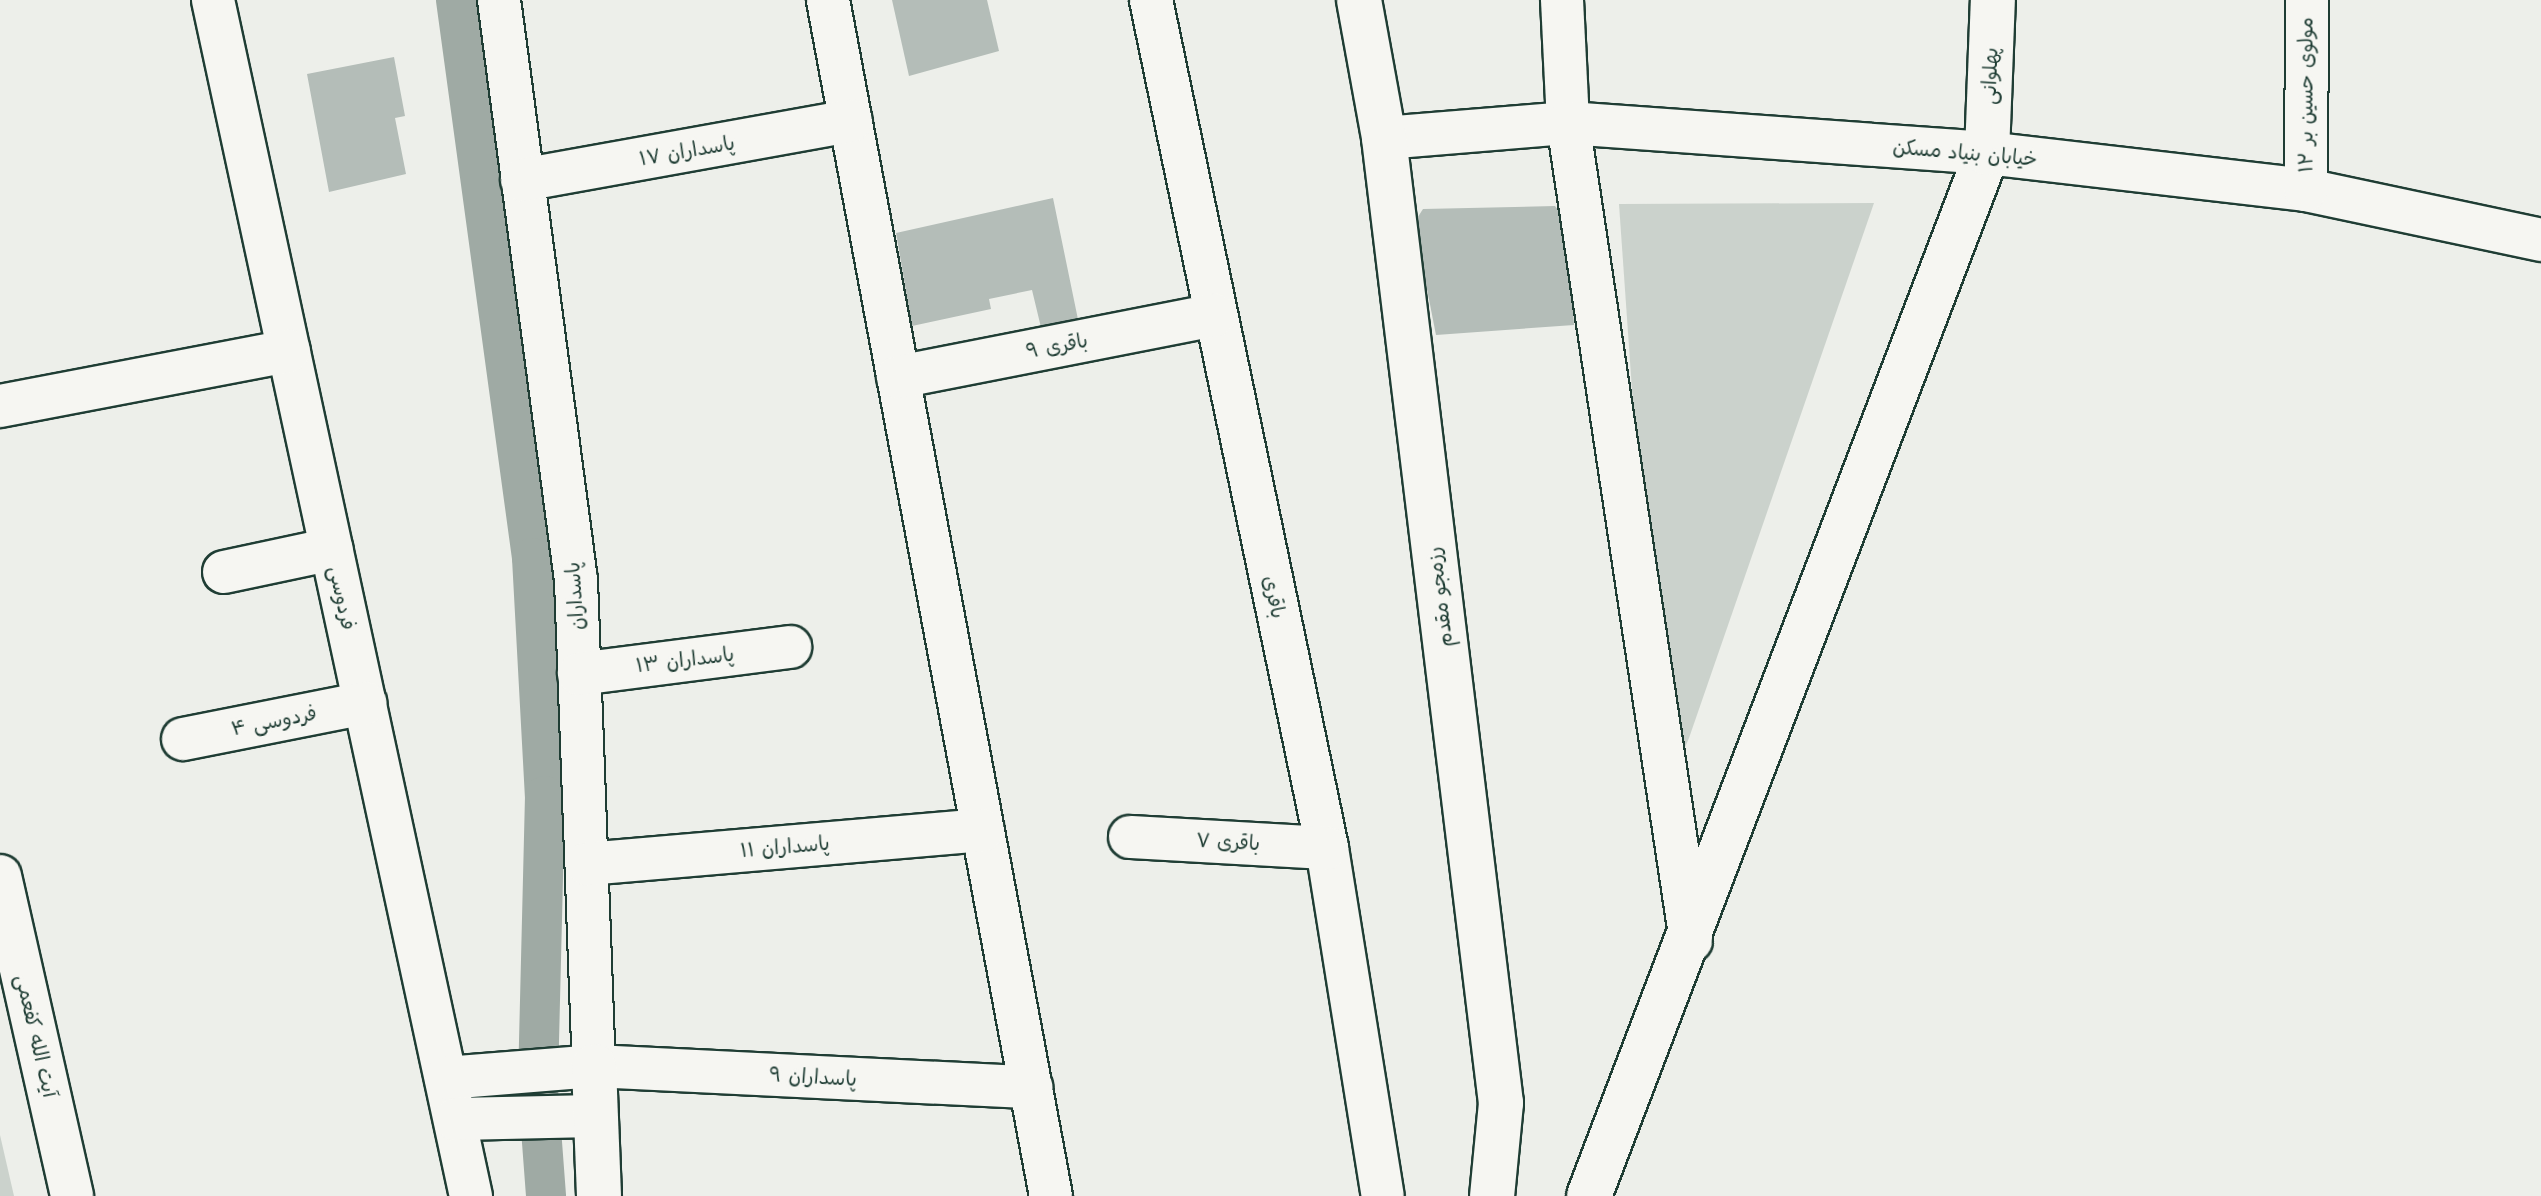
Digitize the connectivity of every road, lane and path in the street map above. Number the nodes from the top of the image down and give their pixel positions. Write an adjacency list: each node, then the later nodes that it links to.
1 (213, 0): 17 (street, فردوسی)
2 (499, 0): 13 (street, پاسداران)
3 (828, 0): 9 (street)
4 (1151, 0): 16 (street, باقری)
5 (1359, 0): 11 (street, رزمجو مقدم)
6 (1562, 0): 10 (street)
7 (1993, 0): 12 (street, پهلوانی)
8 (2307, 0): 14 (street, مولوی حسین بر ۱۲)
9 (851, 121): 13 (street, پاسداران ۱۷); 18 (street)
10 (1568, 123): 11 (street, خیابان بنیاد مسکن); 12 (street, خیابان بنیاد مسکن); 31 (street)
11 (1384, 138): 42 (street, رزمجو مقدم)
12 (1987, 153): 14 (street, خیابان بنیاد مسکن); 31 (street, پهلوانی)
13 (522, 180): 23 (street, پاسداران)
14 (2306, 190): 15 (street, خیابان بنیاد مسکن)
15 (2541, 240)
16 (1215, 315): 18 (street, باقری ۹); 28 (street, باقری)
17 (289, 351): 19 (street); 20 (street, فردوسی)
18 (898, 377): 26 (street)
19 (0, 406)
20 (332, 549): 21 (street); 24 (street, فردوسی)
21 (224, 572)
22 (790, 647): 23 (street, پاسداران ۱۳)
23 (579, 674): 29 (street, پاسداران)
24 (365, 703): 25 (street, فردوسی ۴); 33 (street, فردوسی)
25 (183, 739)
26 (983, 830): 29 (street, پاسداران ۱۱); 34 (street)
27 (1130, 837): 28 (street, باقری ۷)
28 (1327, 848): 41 (street, باقری)
29 (587, 864): 32 (street, پاسداران)
30 (0, 876): 37 (street, آیت الله کفعمی)
31 (1691, 943): 43 (street, پهلوانی)
32 (594, 1066): 33 (street, پاسداران ۹); 34 (street, پاسداران ۹); 35 (street, پاسداران)
33 (446, 1078): 36 (street, فردوسی)
34 (1031, 1087): 40 (street)
35 (594, 1116): 36 (street); 39 (street, پاسداران)
36 (456, 1119): 38 (street, فردوسی)
37 (72, 1196)
38 (471, 1196)
39 (599, 1196)
40 (1051, 1196)
41 (1383, 1196)
42 (1492, 1196)
43 (1589, 1196)

